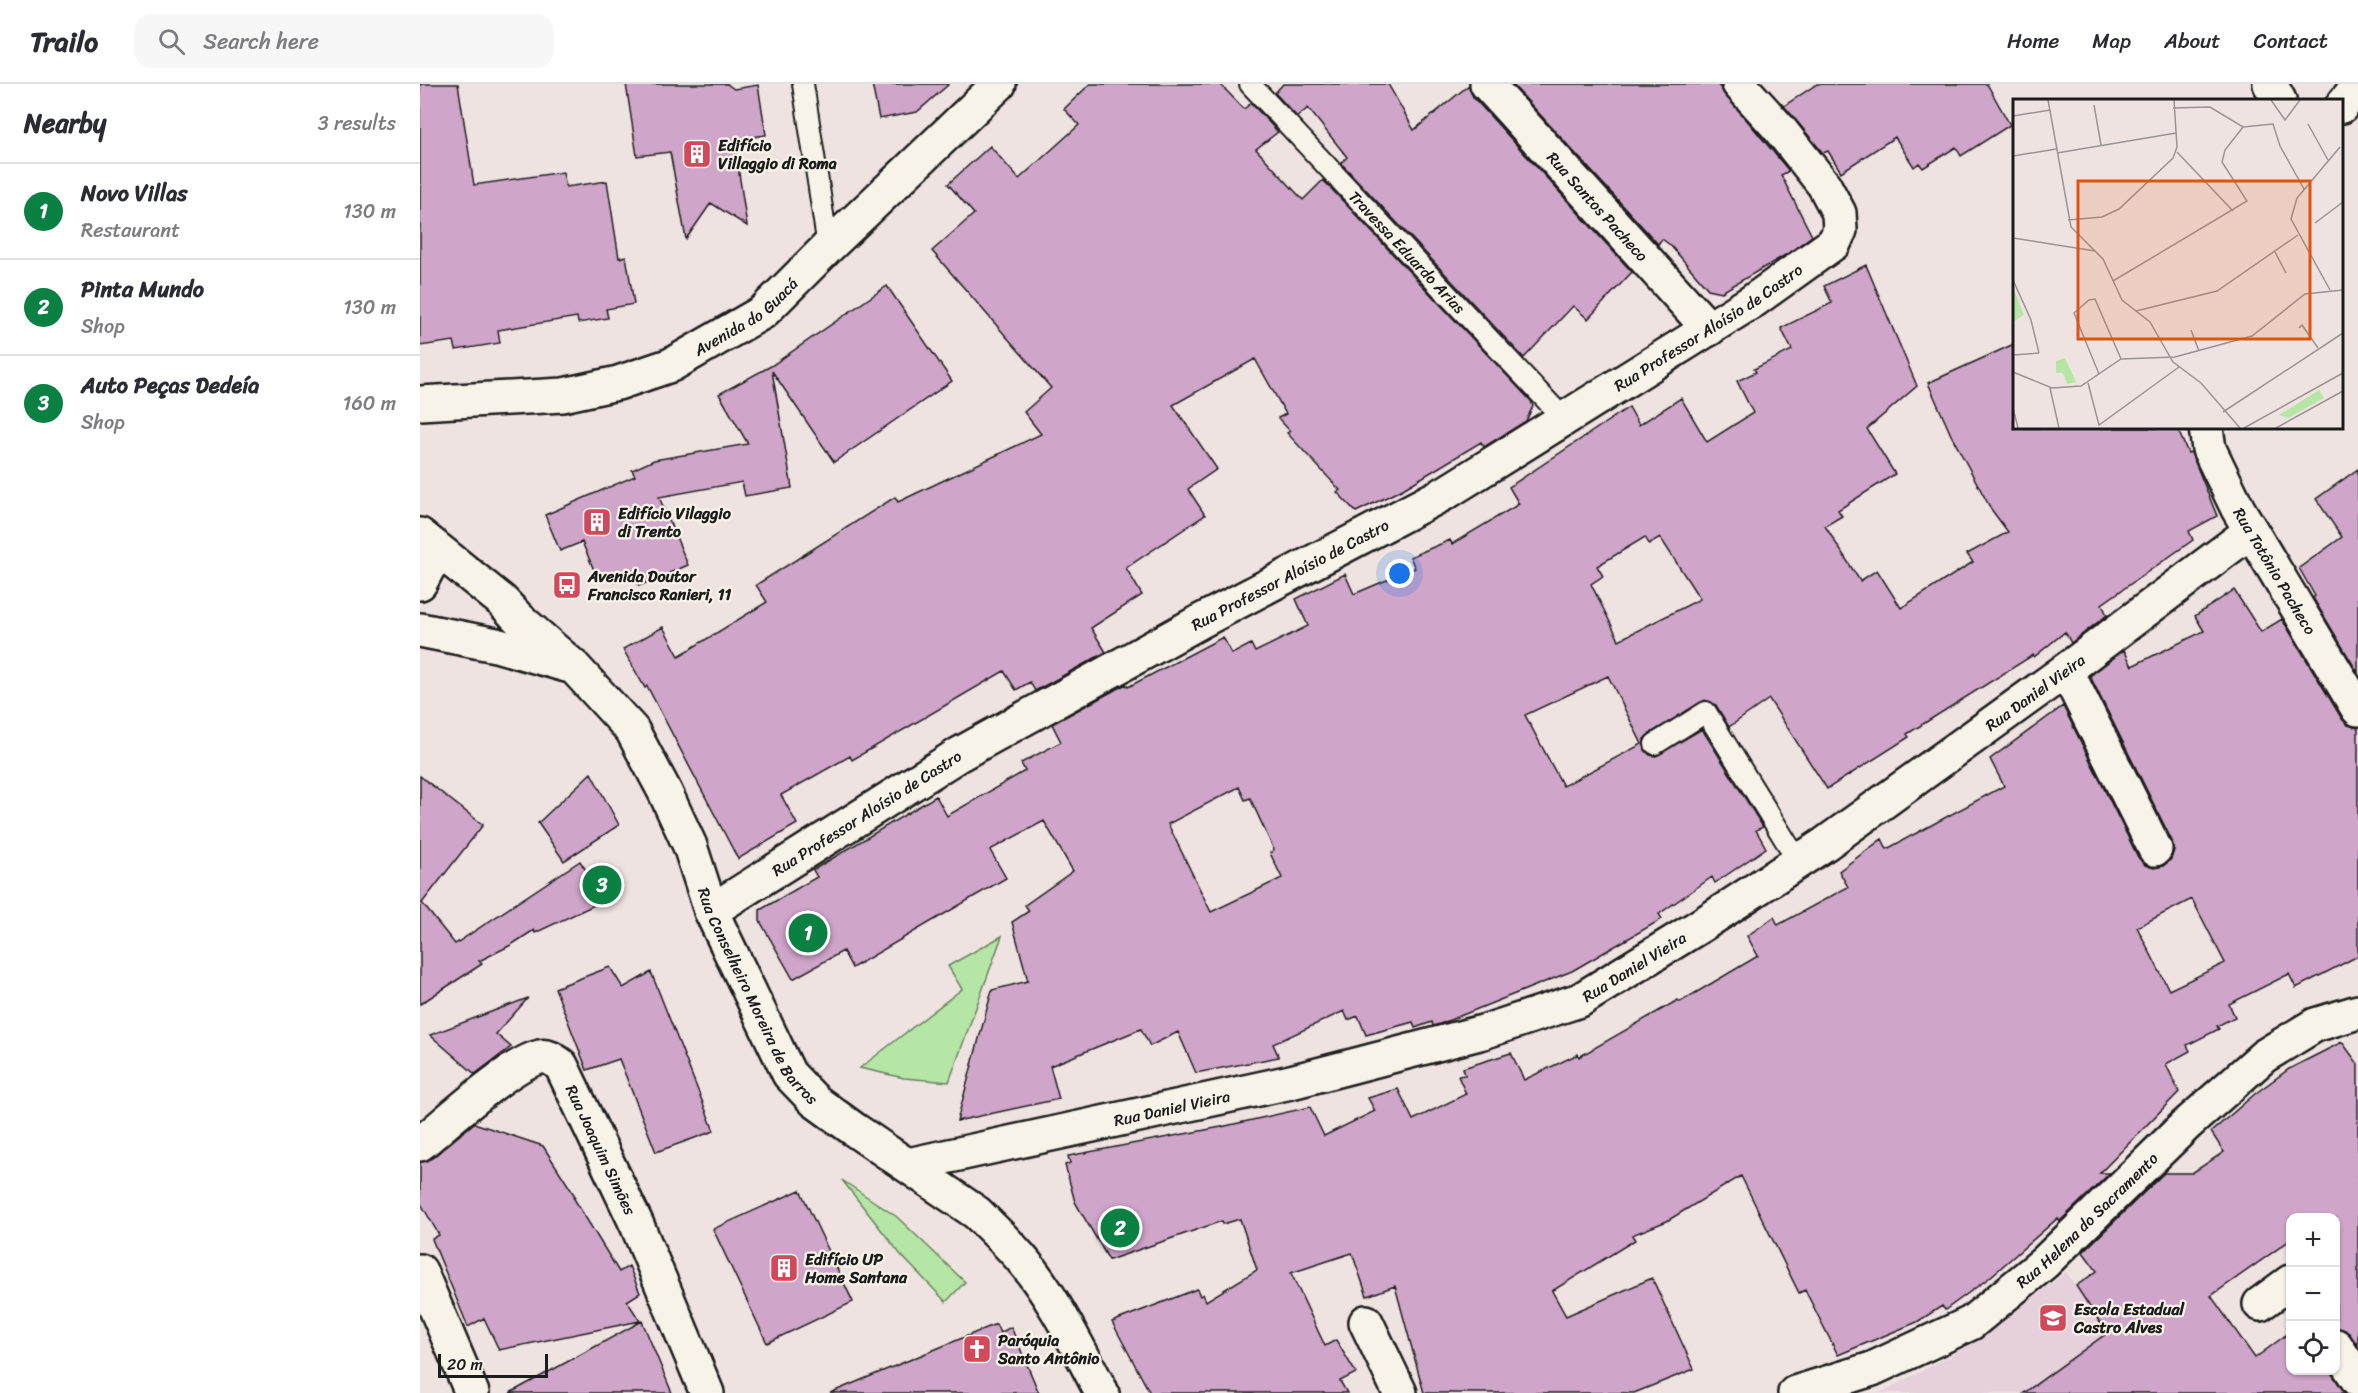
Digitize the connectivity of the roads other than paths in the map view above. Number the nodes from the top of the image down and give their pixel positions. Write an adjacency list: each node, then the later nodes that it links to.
1 (803, 84): 10 (lane)
2 (999, 84): 10 (street, Avenida do Guacá)
3 (1250, 84): 13 (lane, Travessa Eduardo Arias)
4 (1487, 84): 11 (street, Rua Santos Pacheco)
5 (1739, 84): 11 (street, Rua Professor Aloísio de Castro)
6 (2270, 84): 8 (street)
7 (2358, 86): 9 (street)
8 (2278, 99)
9 (2343, 105)
10 (828, 247): 12 (street, Avenida do Guacá)
11 (1709, 329): 13 (street, Rua Professor Aloísio de Castro)
12 (420, 403)
13 (1565, 420): 25 (street, Rua Professor Aloísio de Castro)
14 (2206, 429): 15 (street, Rua Totônio Pacheco)
15 (2251, 531): 20 (street, Rua Daniel Vieira); 21 (street, Rua Totônio Pacheco)
16 (429, 543): 17 (street); 19 (street, Rua Conselheiro Moreira de Barros)
17 (420, 583)
18 (420, 630): 19 (street)
19 (574, 667): 25 (street, Rua Conselheiro Moreira de Barros)
20 (2066, 670): 23 (street); 24 (street, Rua Daniel Vieira)
21 (2358, 709)
22 (1655, 744): 24 (lane)
23 (2155, 849)
24 (1798, 861): 28 (street, Rua Daniel Vieira)
25 (711, 911): 28 (street, Rua Conselheiro Moreira de Barros)
26 (2358, 1012): 39 (street, Rua Helena do Sacramento)
27 (420, 1144): 36 (street, Rua Joaquim Simões)
28 (908, 1165): 37 (street, Rua Conselheiro Moreira de Barros)
29 (420, 1271): 35 (street)
30 (2286, 1285): 31 (street)
31 (2260, 1304)
32 (1366, 1322): 38 (street)
33 (2340, 1352): 34 (street)
34 (2358, 1380)
35 (472, 1393)
36 (707, 1393)
37 (1102, 1393)
38 (1400, 1393)
39 (1795, 1393)

